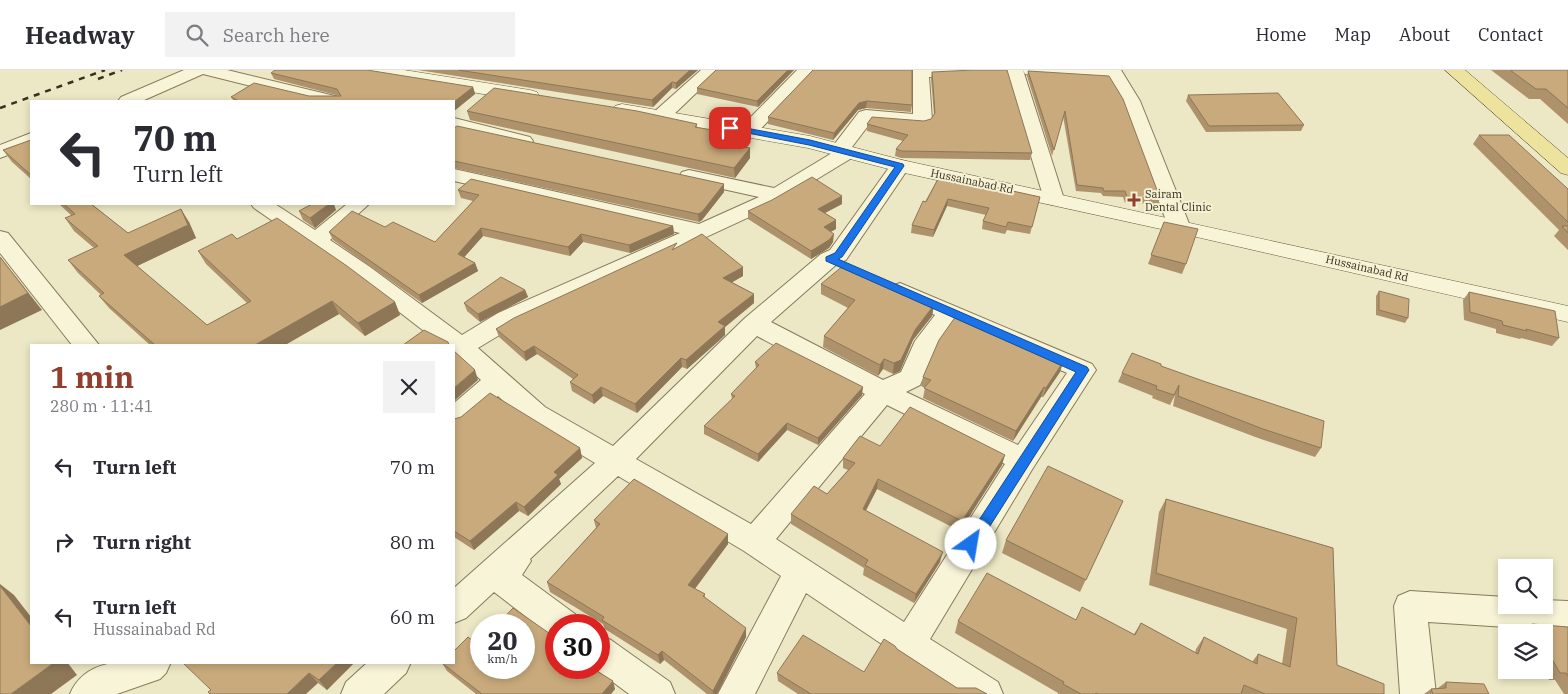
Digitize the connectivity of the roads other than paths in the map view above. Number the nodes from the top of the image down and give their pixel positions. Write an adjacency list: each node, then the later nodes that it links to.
1 (199, 70): 13 (street)
2 (206, 70): 16 (street)
3 (371, 70): 12 (street)
4 (711, 70): 19 (street)
5 (807, 70): 20 (street)
6 (978, 70): 23 (street)
7 (1014, 70): 31 (street)
8 (1031, 70): 11 (street)
9 (1454, 70): 27 (main road)
10 (1469, 70): 25 (main road)
11 (1114, 73): 34 (street)
12 (493, 90): 14 (street); 18 (street)
13 (162, 95): 15 (street)
14 (549, 99)
15 (132, 100)
16 (329, 100)
17 (605, 107): 19 (street, Hussainabad Rd)
18 (462, 116): 22 (street)
19 (661, 116): 20 (street, Hussainabad Rd)
20 (748, 131): 23 (street, Hussainabad Rd)
21 (30, 140): 24 (street)
22 (540, 144)
23 (844, 151): 26 (street, Hussainabad Rd); 30 (street)
24 (0, 152)
25 (1568, 154)
26 (900, 166): 31 (street, Hussainabad Rd); 38 (street)
27 (1568, 169)
28 (672, 173): 30 (street)
29 (455, 175): 35 (street)
30 (776, 195): 35 (street)
31 (1054, 199): 34 (street, Hussainabad Rd)
32 (262, 205): 37 (street)
33 (358, 205): 37 (street)
34 (1178, 226): 42 (street, Hussainabad Rd)
35 (701, 231): 45 (street)
36 (0, 238): 44 (street)
37 (316, 241): 45 (street)
38 (829, 259): 39 (street); 43 (street)
39 (855, 270)
40 (881, 282): 41 (street)
41 (950, 312): 47 (street); 49 (street)
42 (1568, 314)
43 (754, 324): 47 (street); 50 (street)
44 (85, 344)
45 (461, 347): 46 (street)
46 (498, 381): 48 (street); 50 (street)
47 (883, 392): 49 (street); 51 (street)
48 (455, 417)
49 (1023, 460): 56 (street)
50 (615, 462): 51 (street); 53 (street); 54 (street)
51 (755, 542): 52 (street)
52 (800, 572): 56 (street); 63 (street)
53 (455, 607)
54 (549, 614)
55 (1568, 616): 65 (street)
56 (908, 645): 64 (street)
57 (610, 659): 62 (street)
58 (152, 664): 60 (street)
59 (392, 664): 61 (street)
60 (106, 689)
61 (359, 694)
62 (657, 694)
63 (736, 694)
64 (985, 694)
65 (1418, 694)

